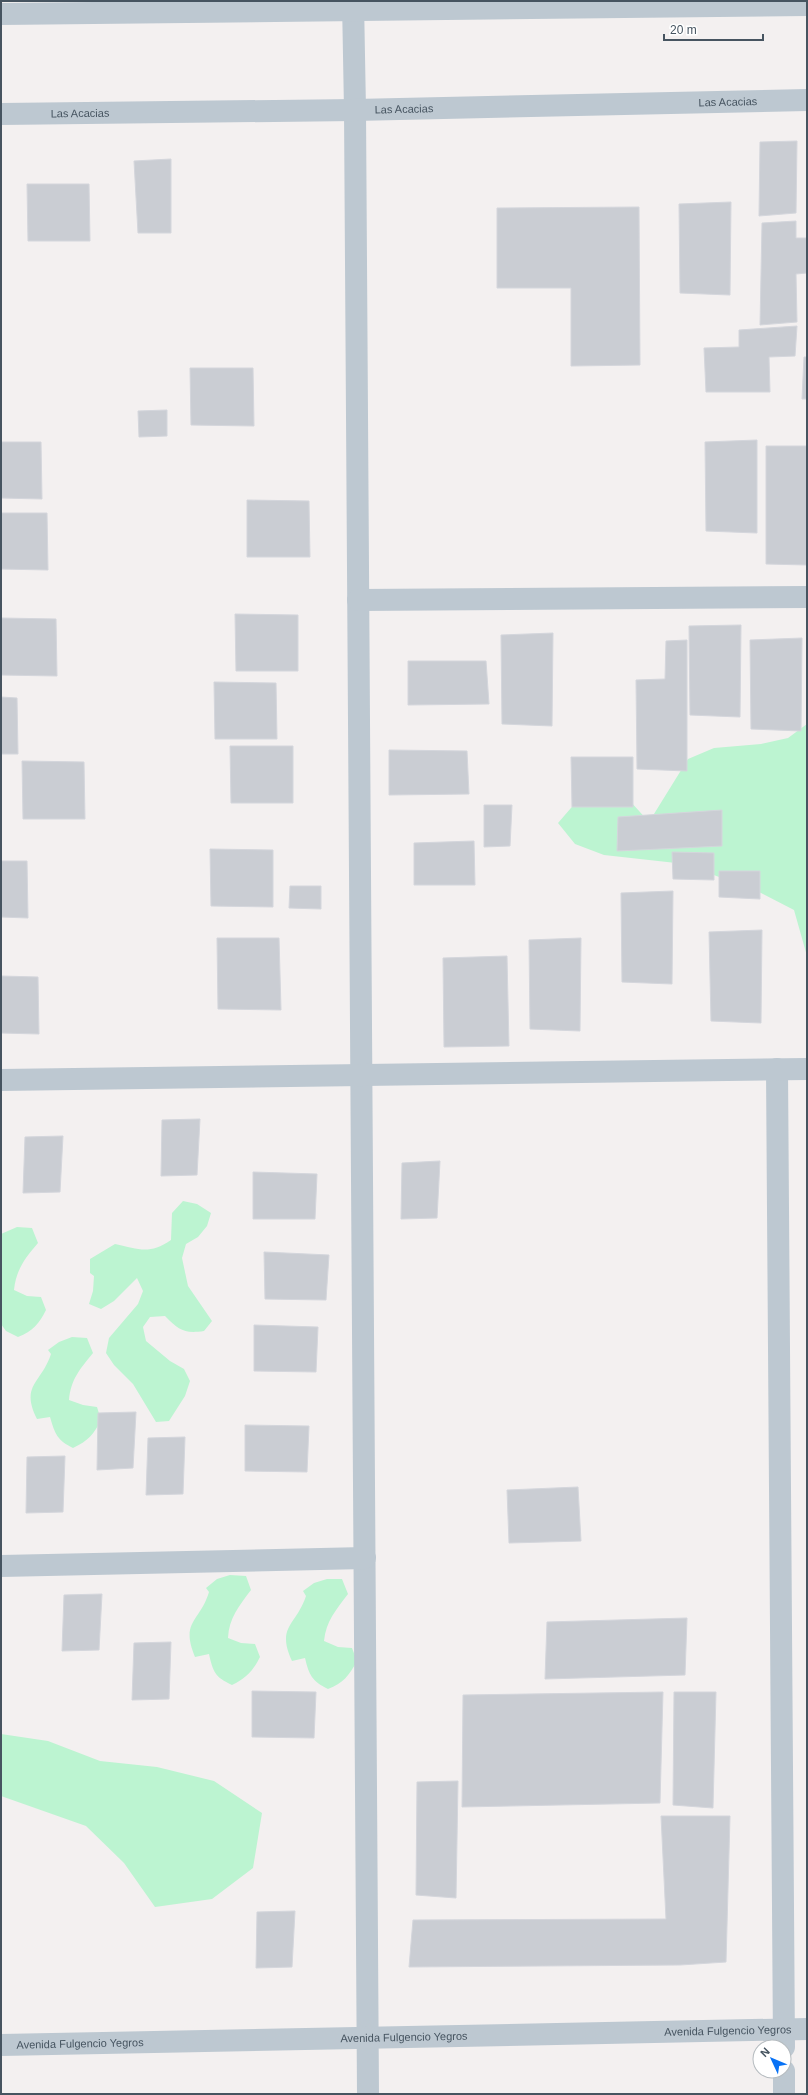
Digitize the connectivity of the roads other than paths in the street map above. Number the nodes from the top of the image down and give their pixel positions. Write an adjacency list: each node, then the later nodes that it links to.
1 (762, 3): 2 (street); 3 (street)
2 (807, 5)
3 (353, 6): 4 (street); 6 (street)
4 (1, 14)
5 (807, 100): 6 (street, Las Acacias)
6 (355, 110): 7 (street, Las Acacias); 9 (street)
7 (1, 114)
8 (807, 597): 9 (street)
9 (358, 600): 12 (street)
10 (777, 1069): 11 (street); 12 (street); 18 (street)
11 (807, 1069)
12 (361, 1075): 13 (street); 14 (street)
13 (1, 1080)
14 (365, 1558): 15 (street); 17 (street)
15 (1, 1566)
16 (807, 2029): 18 (street, Avenida Fulgencio Yegros)
17 (367, 2038): 18 (street, Avenida Fulgencio Yegros); 19 (street, Avenida Fulgencio Yegros); 21 (street)
18 (784, 2038)
19 (1, 2045)
20 (784, 2079): 22 (street)
21 (368, 2094)
22 (784, 2094)

